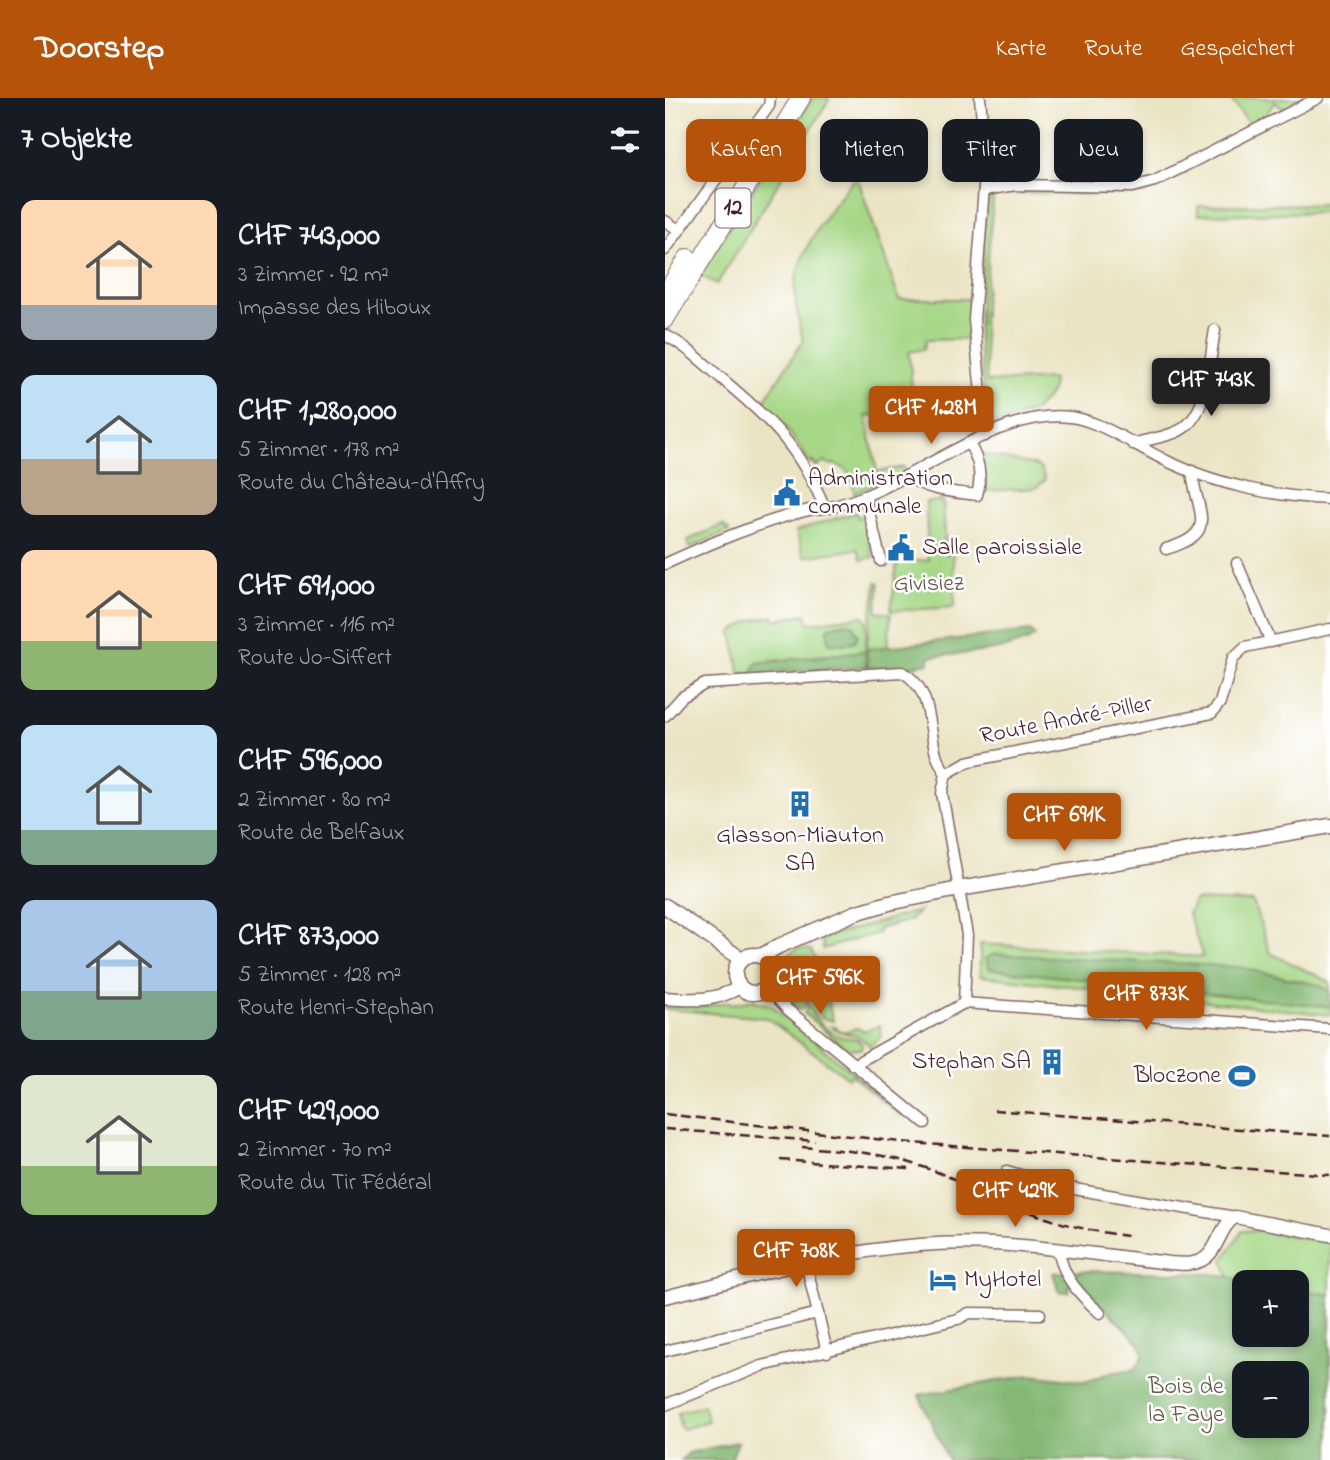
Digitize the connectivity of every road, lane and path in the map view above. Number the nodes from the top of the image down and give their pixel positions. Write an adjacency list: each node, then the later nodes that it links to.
1 (769, 98): 8 (street)
2 (789, 98): 10 (highway, 12)
3 (801, 98): 11 (highway, 12)
4 (980, 98): 6 (street)
5 (1318, 98): 6 (street)
6 (984, 190): 14 (street)
7 (665, 221): 8 (street)
8 (679, 230): 9 (street)
9 (665, 250)
10 (665, 295)
11 (665, 319)
12 (1215, 330): 16 (street)
13 (665, 335): 21 (street)
14 (985, 436): 15 (street); 16 (street)
15 (969, 444): 18 (street); 18 (street)
16 (1133, 444): 17 (street)
17 (1192, 471): 20 (street); 22 (street)
18 (909, 476): 19 (street)
19 (865, 496): 21 (street); 23 (street)
20 (1330, 499)
21 (825, 508): 25 (street)
22 (1166, 549)
23 (881, 561)
24 (1237, 562): 27 (street)
25 (665, 564)
26 (1330, 629): 27 (street, Route André-Piller)
27 (1271, 642): 29 (street, Route André-Piller)
28 (665, 716): 29 (street)
29 (946, 774): 31 (street)
30 (1330, 826): 31 (main road)
31 (959, 889): 34 (main road); 38 (street)
32 (665, 906): 33 (main road)
33 (741, 959): 34 (main road); 35 (main road)
34 (766, 960): 36 (main road)
35 (740, 987): 36 (main road); 37 (street)
36 (767, 987): 40 (street)
37 (665, 998)
38 (964, 1003): 39 (street); 40 (street)
39 (1330, 1029)
40 (853, 1065): 41 (street)
41 (925, 1123)
42 (1007, 1171): 43 (street)
43 (1235, 1217): 44 (street); 45 (street)
44 (1330, 1235)
45 (1059, 1251): 46 (street); 49 (street)
46 (806, 1263): 47 (street); 48 (street)
47 (665, 1297)
48 (817, 1310): 51 (street); 52 (street)
49 (1100, 1313)
50 (1040, 1314): 52 (street)
51 (665, 1352)
52 (827, 1352): 53 (street)
53 (665, 1405)

